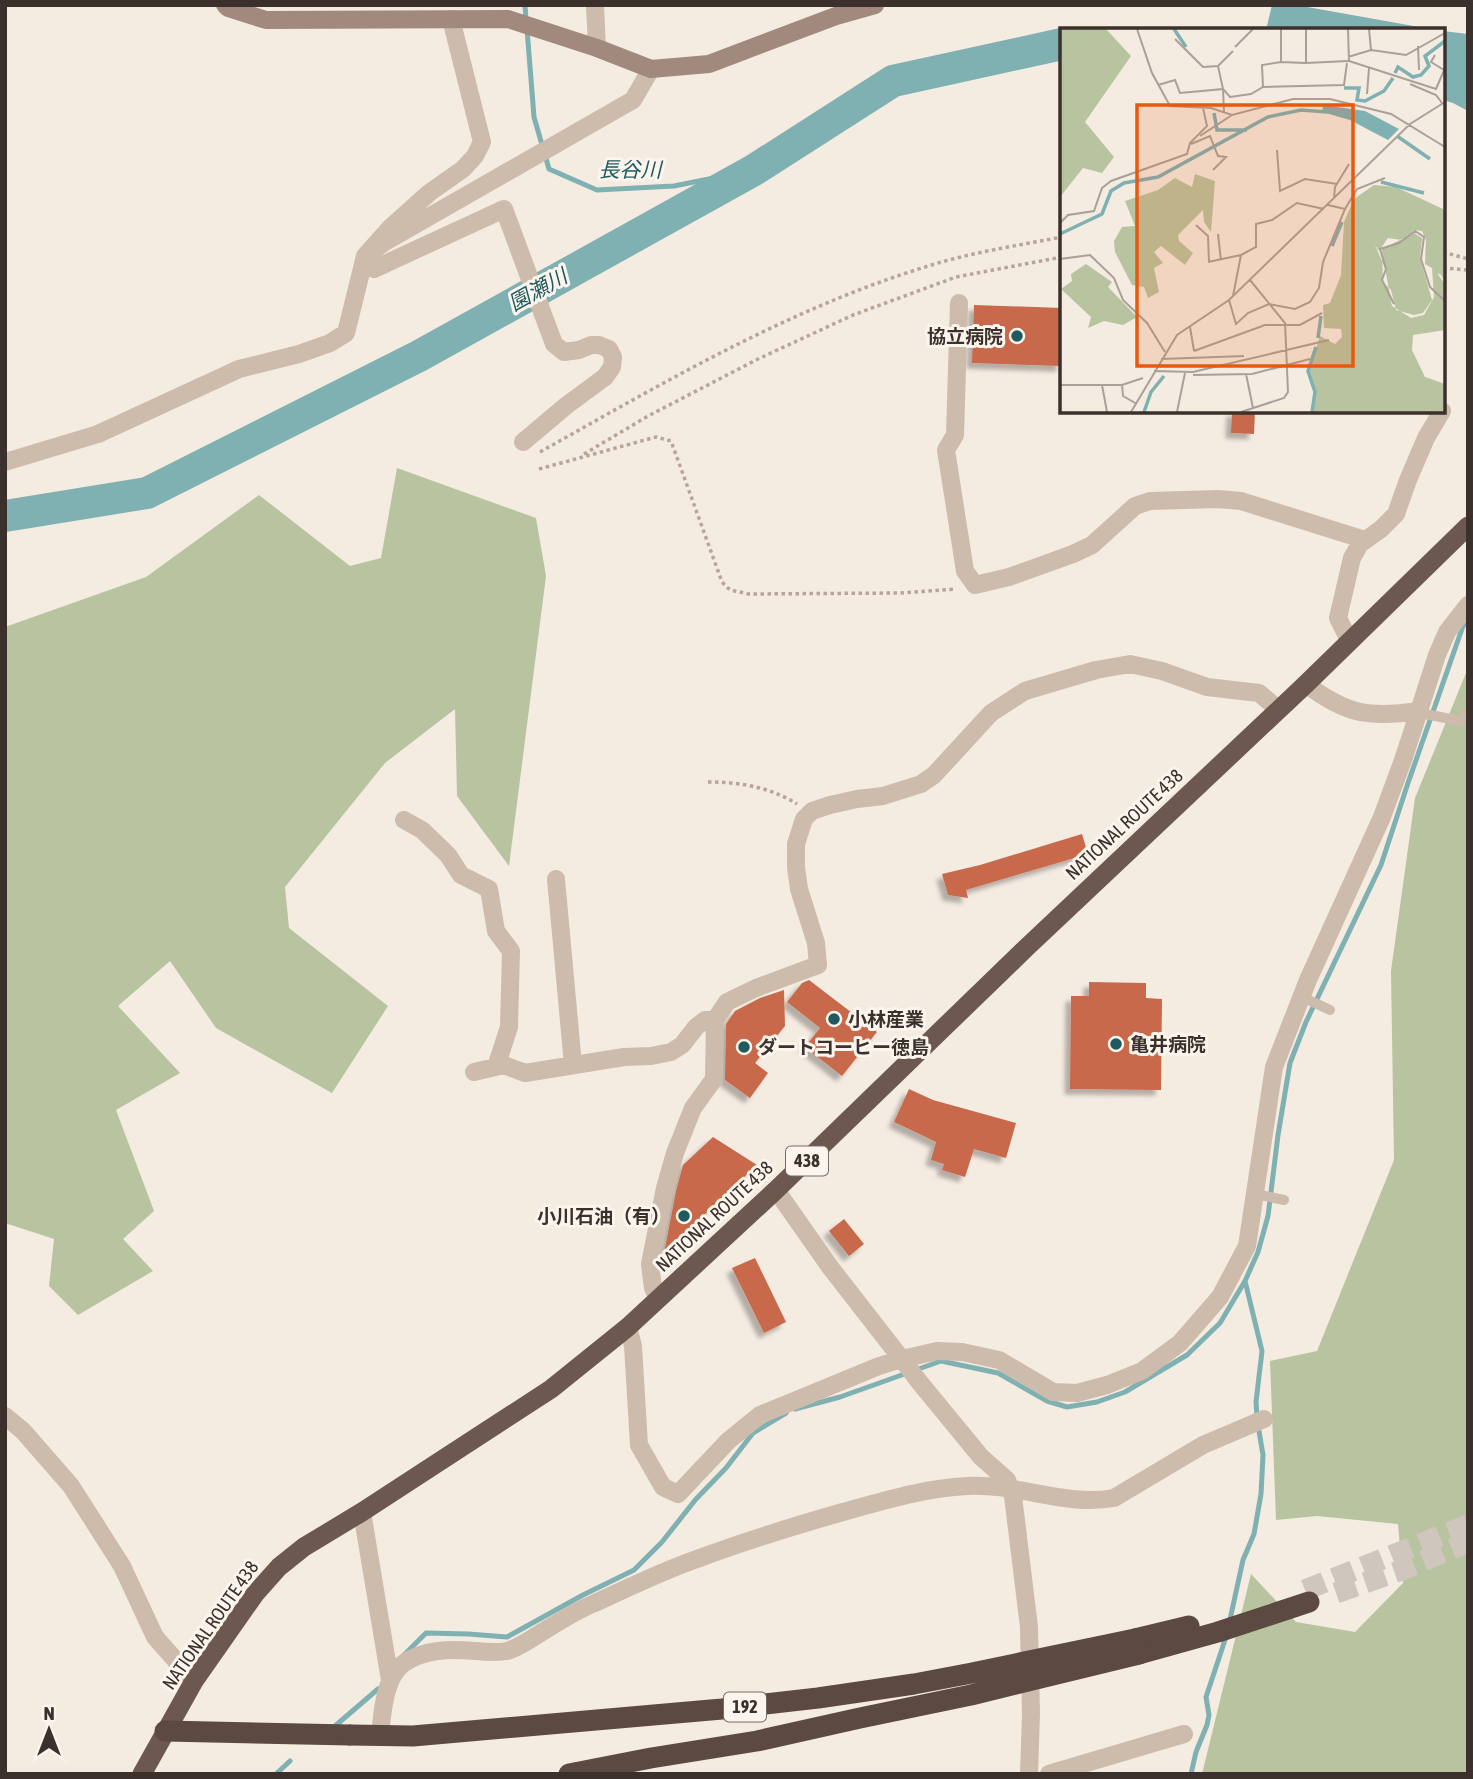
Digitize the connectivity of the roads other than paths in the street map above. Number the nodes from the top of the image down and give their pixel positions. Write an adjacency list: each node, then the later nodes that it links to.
1 (225, 5): 4 (main road)
2 (595, 5): 5 (street)
3 (875, 5): 6 (main road)
4 (451, 19): 5 (main road); 7 (street)
5 (597, 48): 6 (main road)
6 (651, 69): 7 (street)
7 (365, 256): 10 (street); 11 (street)
8 (959, 303): 13 (street)
9 (1441, 413): 13 (street)
10 (523, 442)
11 (5, 462)
12 (1468, 526): 15 (highway, NATIONAL ROUTE 438 / 438)
13 (1365, 540): 15 (street)
14 (1468, 605): 19 (street)
15 (1350, 642): 16 (highway, NATIONAL ROUTE 438 / 438)
16 (1306, 684): 17 (highway, NATIONAL ROUTE 438 / 438); 19 (street)
17 (1278, 709): 24 (street); 28 (highway, NATIONAL ROUTE 438 / 438)
18 (1468, 711): 19 (lane)
19 (1422, 712): 22 (street)
20 (404, 820): 26 (street)
21 (556, 879): 25 (street)
22 (1302, 996): 23 (lane); 29 (street)
23 (1330, 1010)
24 (715, 1020): 25 (street); 31 (street)
25 (573, 1065): 26 (street)
26 (496, 1067): 27 (street)
27 (474, 1072)
28 (776, 1191): 31 (highway, NATIONAL ROUTE 438 / 438); 33 (street)
29 (1255, 1194): 30 (lane); 33 (street)
30 (1284, 1200)
31 (658, 1299): 32 (highway, NATIONAL ROUTE 438 / 438)
32 (628, 1327): 33 (street); 37 (highway, NATIONAL ROUTE 438 / 438)
33 (902, 1359): 36 (street)
34 (5, 1416): 41 (street)
35 (1264, 1419): 36 (street)
36 (1010, 1489): 40 (street); 47 (street)
37 (362, 1512): 40 (street); 41 (highway, NATIONAL ROUTE 438 / 438)
38 (1307, 1596): 39 (highway, 192)
39 (1137, 1646): 43 (highway, 192, bridge); 46 (highway, 192, bridge)
40 (390, 1680): 42 (street)
41 (194, 1681): 43 (highway, NATIONAL ROUTE 438 / 438)
42 (382, 1718)
43 (165, 1731): 45 (highway, NATIONAL ROUTE 438 / 438)
44 (1185, 1734): 48 (street)
45 (142, 1774)
46 (569, 1774)
47 (1030, 1774)
48 (1049, 1774)

